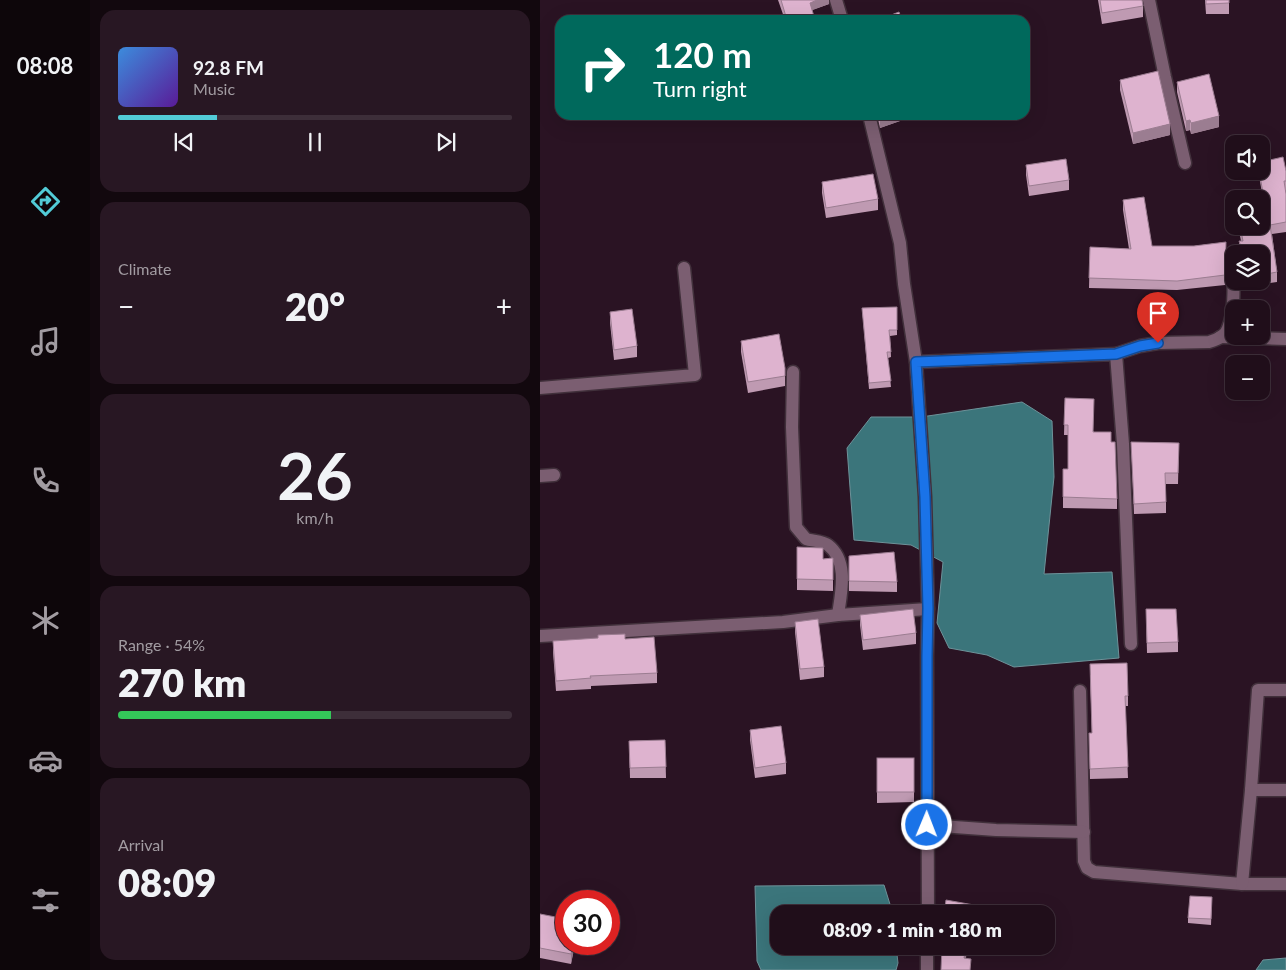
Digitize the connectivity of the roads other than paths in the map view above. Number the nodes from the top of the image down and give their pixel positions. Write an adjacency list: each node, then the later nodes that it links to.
1 (836, 0): 3 (street)
2 (1149, 0): 5 (street)
3 (840, 15)
4 (870, 120): 11 (street)
5 (1185, 163)
6 (684, 268): 13 (street)
7 (1232, 290): 8 (street)
8 (1220, 337): 9 (street); 10 (street)
9 (1286, 339)
10 (1116, 354): 11 (street); 19 (street)
11 (916, 362): 16 (street)
12 (793, 372): 17 (street)
13 (540, 388)
14 (554, 475): 15 (street)
15 (540, 476)
16 (928, 608): 17 (street); 24 (street)
17 (838, 615): 18 (street)
18 (540, 636)
19 (1131, 644)
20 (1286, 690): 22 (street)
21 (1080, 691): 25 (street)
22 (1251, 790): 23 (street); 26 (street)
23 (1286, 790)
24 (927, 825): 25 (street); 28 (street)
25 (1084, 832): 26 (street)
26 (1242, 884): 27 (street)
27 (1286, 884)
28 (928, 905)
29 (928, 955): 30 (street)
30 (927, 970)

